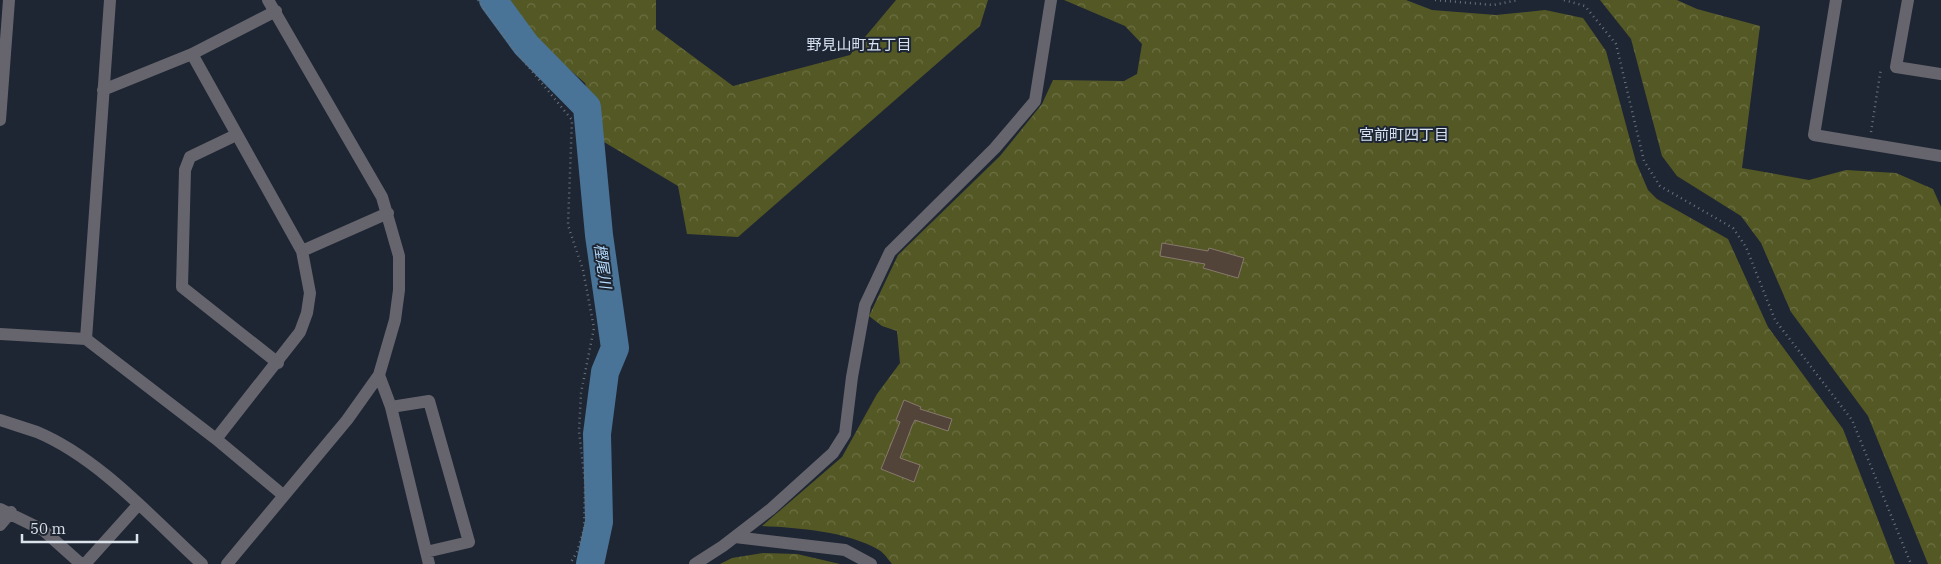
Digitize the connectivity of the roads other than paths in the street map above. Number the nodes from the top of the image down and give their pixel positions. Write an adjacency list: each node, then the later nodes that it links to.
1 (10, 0): 11 (street)
2 (110, 0): 10 (street)
3 (268, 0): 7 (street)
4 (1051, 0): 27 (street)
5 (1836, 0): 13 (street)
6 (1908, 0): 9 (street)
7 (276, 12): 8 (street); 14 (street)
8 (192, 54): 10 (street); 12 (street)
9 (1941, 74)
10 (103, 90): 17 (street)
11 (0, 120)
12 (236, 135): 15 (street); 18 (street)
13 (1941, 156)
14 (388, 213): 15 (street); 19 (street)
15 (302, 251): 18 (street)
16 (0, 334): 17 (street)
17 (86, 339): 22 (street)
18 (278, 363): 22 (street)
19 (379, 375): 20 (street); 23 (street)
20 (391, 408): 28 (street); 28 (street)
21 (0, 420): 24 (street)
22 (216, 439): 23 (street)
23 (283, 495): 31 (street)
24 (138, 505): 29 (street); 30 (street)
25 (5, 510): 26 (street); 29 (street)
26 (0, 525)
27 (735, 537): 32 (street); 33 (street)
28 (427, 558)
29 (83, 564)
30 (202, 564)
31 (227, 564)
32 (695, 564)
33 (871, 564)

